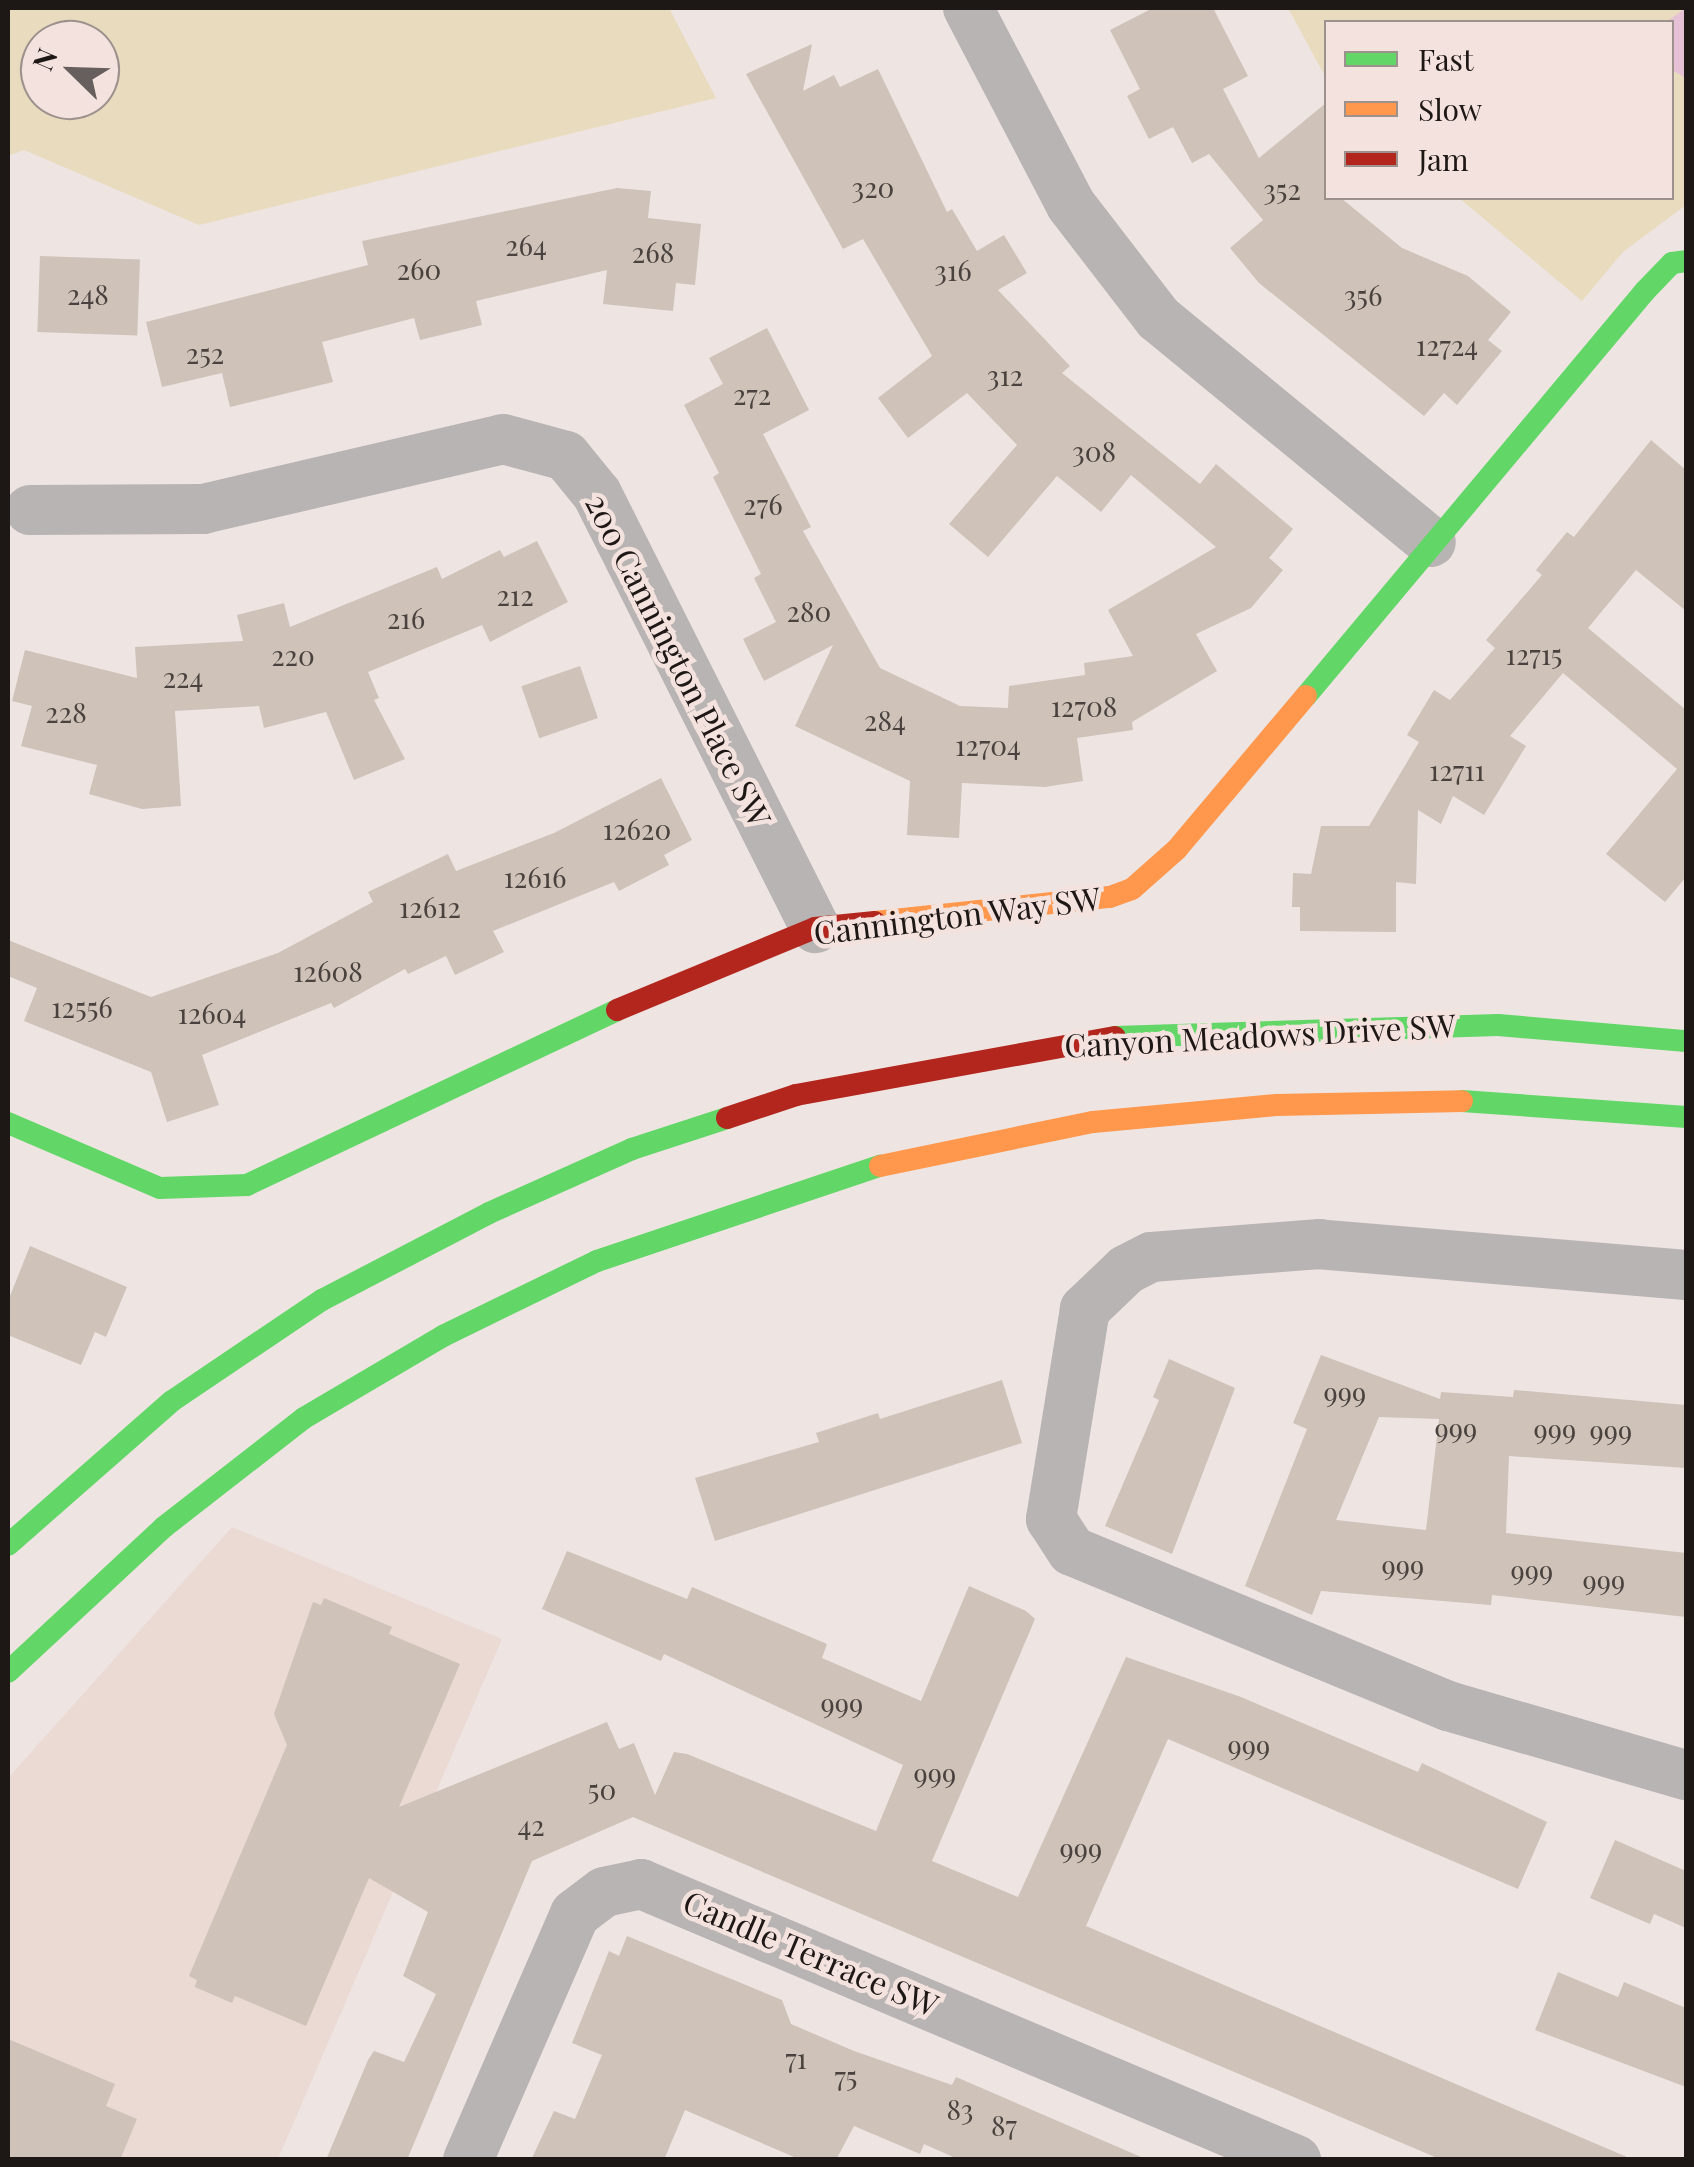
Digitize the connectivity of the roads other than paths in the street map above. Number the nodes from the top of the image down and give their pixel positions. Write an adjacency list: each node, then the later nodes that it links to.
1 (968, 8): 4 (street)
2 (1686, 261): 4 (main road, Cannington Way SW)
3 (30, 510): 5 (street, 200 Cannington Place SW)
4 (1431, 542): 5 (main road, Cannington Way SW)
5 (815, 928): 8 (main road, Cannington Way SW)
6 (1686, 1041): 10 (main road, Canyon Meadows Drive SW)
7 (1686, 1117): 11 (main road)
8 (8, 1123)
9 (1686, 1274): 12 (street)
10 (8, 1545)
11 (8, 1672)
12 (1686, 1775)
13 (468, 2160): 14 (street, Candle Terrace SW)
14 (1296, 2160)

